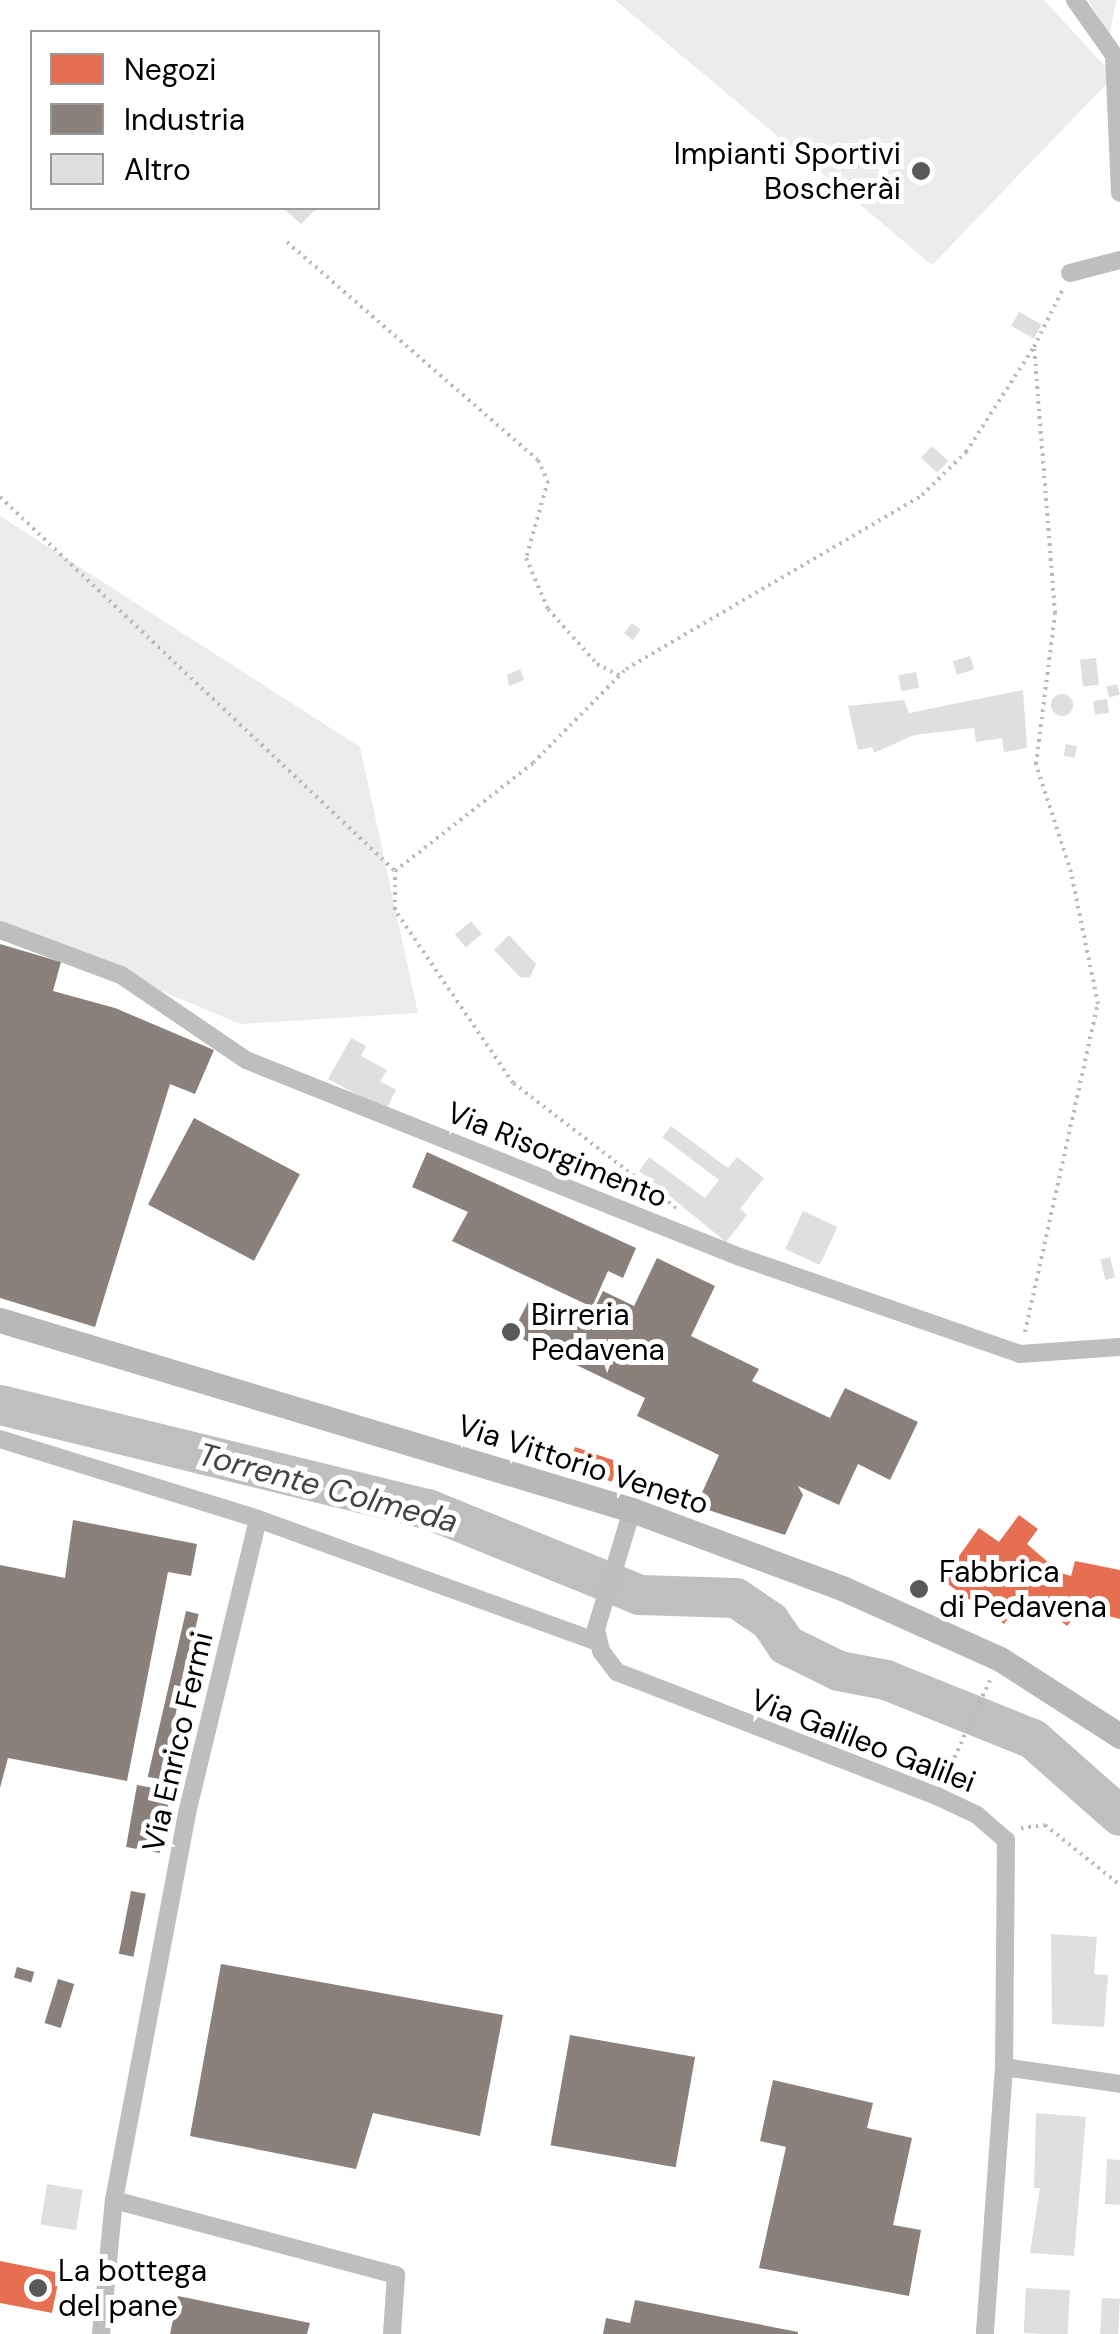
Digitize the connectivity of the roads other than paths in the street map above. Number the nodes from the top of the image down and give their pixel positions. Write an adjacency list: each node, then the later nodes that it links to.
1 (1074, 0): 2 (street)
2 (1117, 101): 3 (street)
3 (1118, 160): 4 (street)
4 (1120, 194)
5 (1120, 260): 6 (street)
6 (1070, 273)
7 (0, 930): 9 (street, Via Risorgimento)
8 (0, 1320): 11 (main road, Via Vittorio Veneto)
9 (1120, 1347)
10 (0, 1439): 12 (street)
11 (632, 1510): 13 (street); 14 (main road, Via Vittorio Veneto)
12 (258, 1520): 13 (street); 17 (street, Via Enrico Fermi)
13 (598, 1642): 15 (street, Via Galileo Galilei)
14 (1120, 1736)
15 (1004, 2067): 16 (street); 20 (street, Via Galileo Galilei)
16 (1120, 2084)
17 (114, 2200): 18 (street, Via Enrico Fermi); 19 (street)
18 (101, 2334)
19 (392, 2334)
20 (985, 2334)

